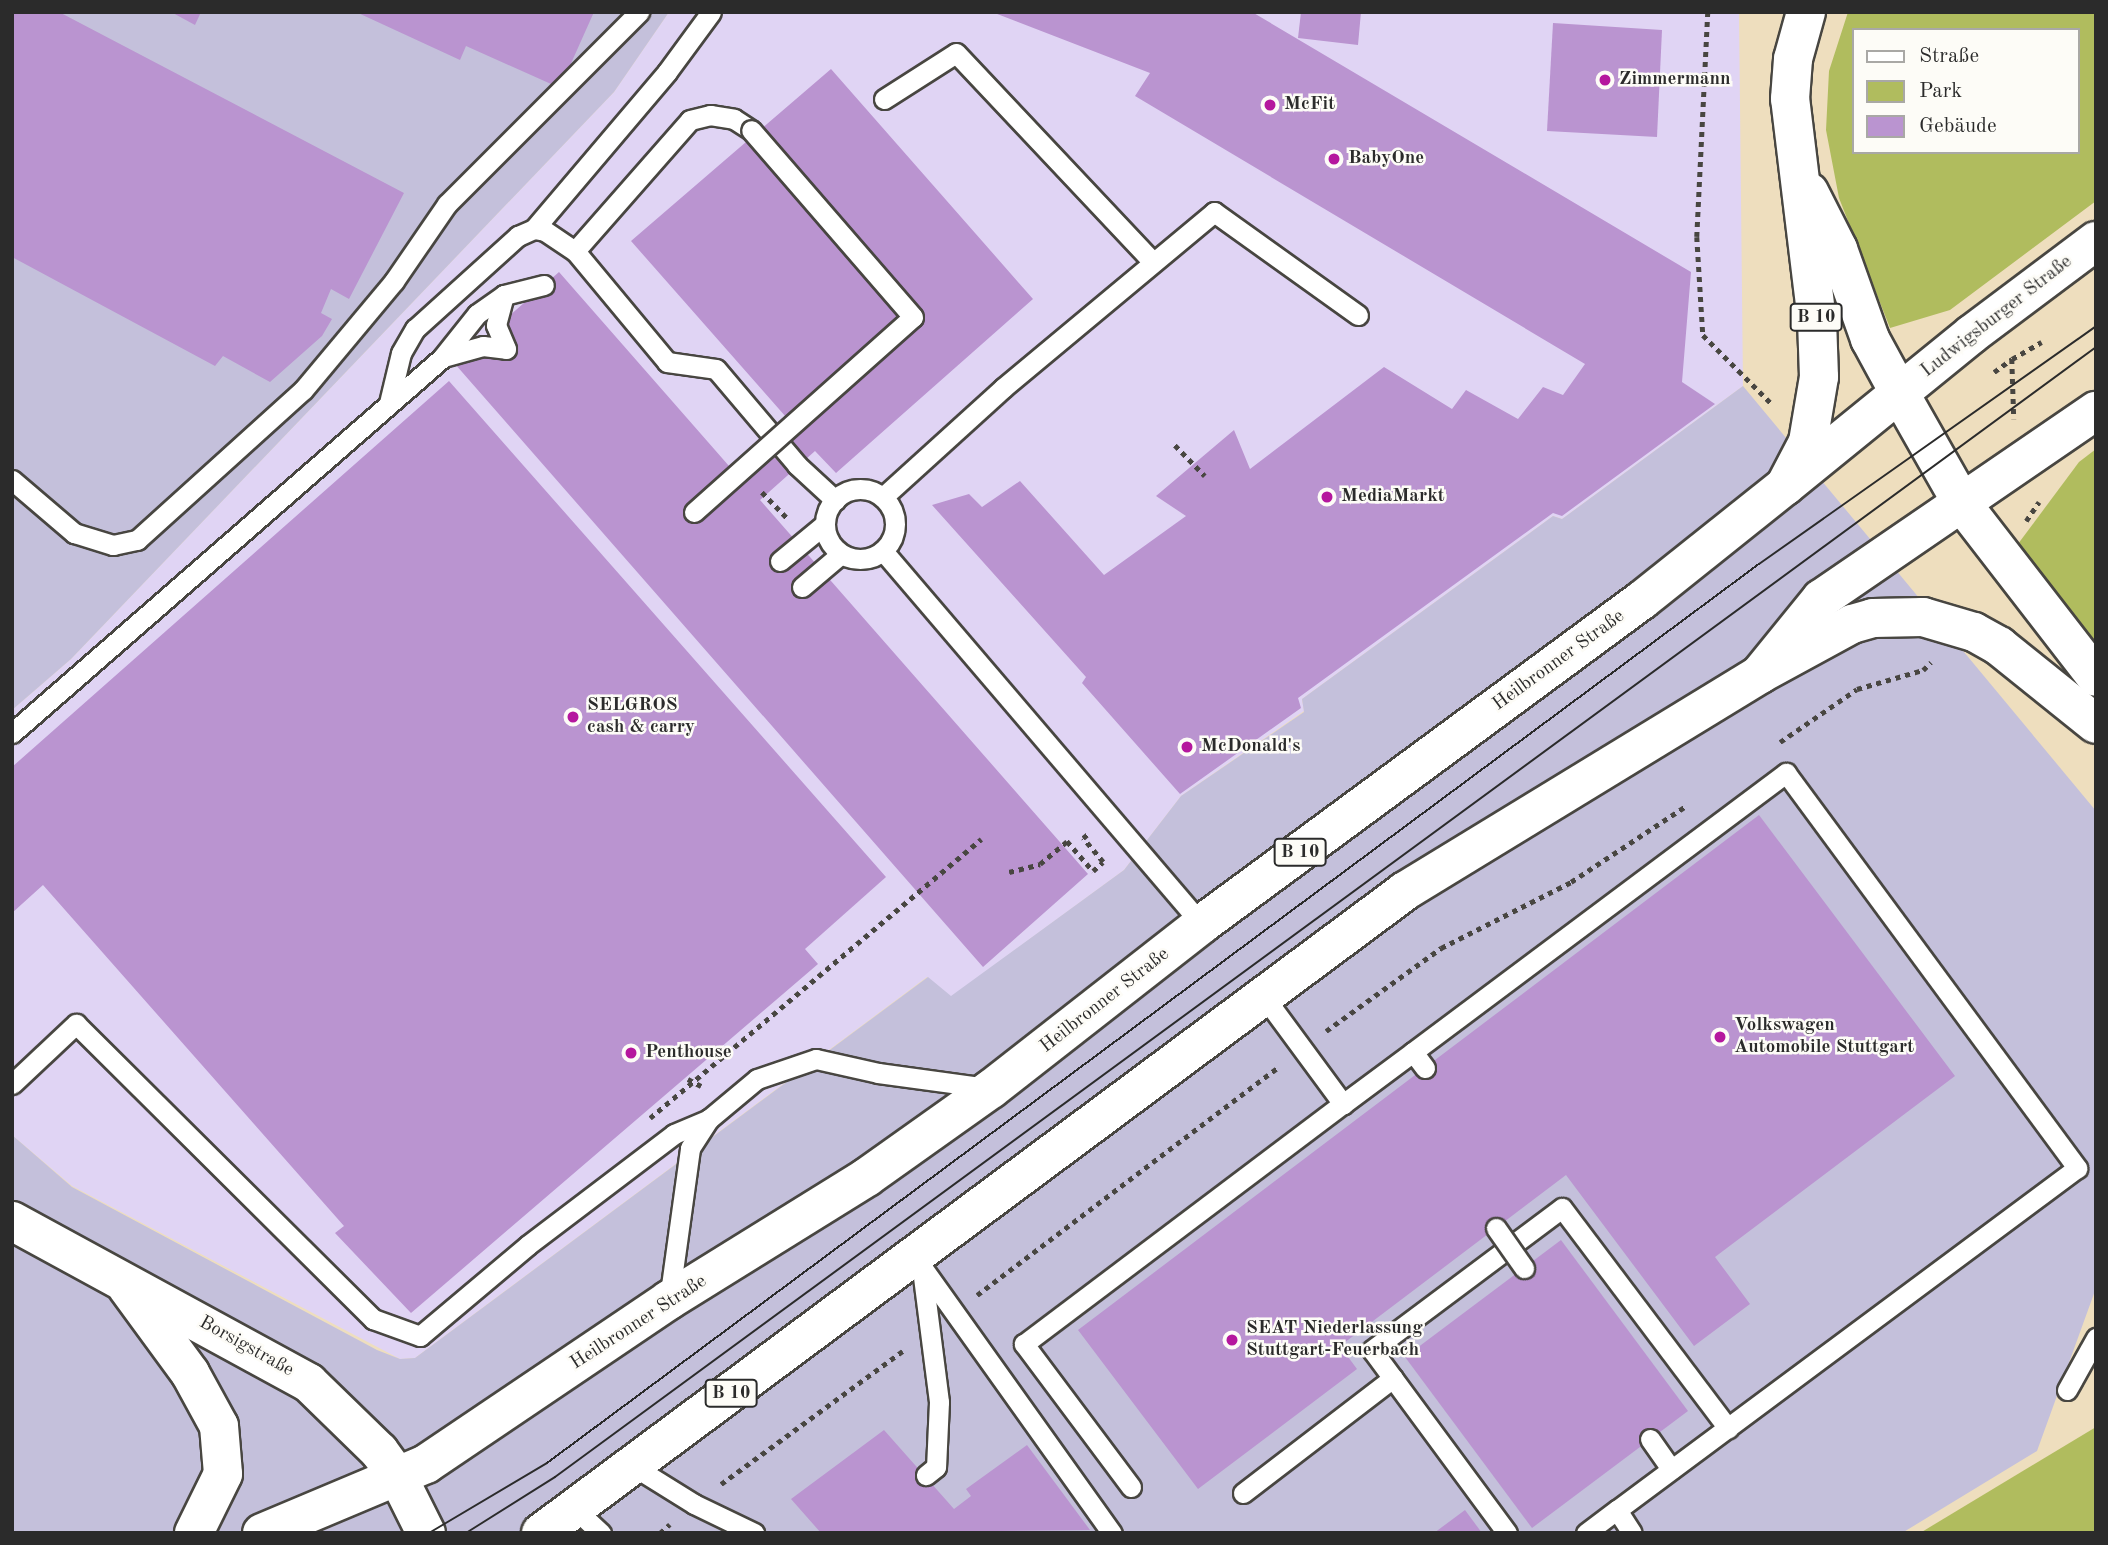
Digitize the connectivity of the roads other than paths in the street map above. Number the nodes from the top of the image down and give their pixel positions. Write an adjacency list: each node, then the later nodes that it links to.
1 (639, 12): 17 (lane)
2 (711, 12): 6 (lane)
3 (1806, 12): 5 (main road, B 10)
4 (884, 99): 9 (lane)
5 (1793, 144): 14 (main road, B 10); 18 (main road, B 10)
6 (534, 229): 8 (lane); 15 (lane)
7 (2096, 241): 14 (main road, Ludwigsburger Straße)
8 (575, 251): 20 (lane); 22 (lane, bridge)
9 (1152, 261): 12 (lane); 19 (lane)
10 (544, 285): 11 (lane)
11 (504, 295): 13 (lane); 13 (lane)
12 (1358, 315)
13 (442, 358): 15 (lane)
14 (1900, 394): 18 (main road, Heilbronner Straße); 21 (main road)
15 (389, 403): 31 (lane)
16 (2096, 411): 21 (main road)
17 (12, 480)
18 (1785, 486): 32 (main road, Heilbronner Straße / B 10)
19 (883, 497): 20 (lane); 24 (lane)
20 (835, 500): 23 (lane)
21 (1963, 505): 28 (main road); 29 (main road)
22 (694, 512)
23 (825, 524): 25 (lane); 26 (lane)
24 (883, 551): 25 (lane); 32 (lane)
25 (841, 554): 27 (lane)
26 (780, 561)
27 (802, 587)
28 (1760, 674): 30 (main road, B 10); 33 (main road, B 10)
29 (2094, 675)
30 (2096, 724)
31 (12, 733)
32 (1202, 924): 37 (main road, Heilbronner Straße / B 10)
33 (1262, 994): 38 (lane); 43 (main road, B 10)
34 (1413, 1052): 35 (lane); 38 (lane); 49 (lane)
35 (1425, 1068)
36 (12, 1084): 39 (lane)
37 (991, 1089): 39 (lane); 45 (main road, Heilbronner Straße / B 10)
38 (1343, 1104): 55 (lane)
39 (709, 1119): 45 (lane)
40 (12, 1222): 44 (main road, Borsigstraße)
41 (1496, 1228): 42 (lane, bridge)
42 (1511, 1246): 47 (lane); 49 (lane)
43 (921, 1259): 51 (main road, B 10); 53 (lane); 64 (lane)
44 (122, 1279): 54 (main road, Borsigstraße); 59 (main road)
45 (669, 1300): 54 (main road, Heilbronner Straße / B 10)
46 (2096, 1338): 48 (lane)
47 (1393, 1378): 56 (lane); 65 (lane)
48 (2067, 1390)
49 (1728, 1428): 52 (lane)
50 (1650, 1439): 52 (lane)
51 (633, 1466): 58 (main road, B 10); 63 (lane)
52 (1671, 1469): 57 (lane)
53 (926, 1475)
54 (399, 1479): 60 (main road, Heilbronner Straße / B 10); 61 (main road, Borsigstraße)
55 (1131, 1487)
56 (1243, 1493)
57 (1617, 1510): 66 (lane); 67 (lane)
58 (587, 1520): 62 (main road, B 10)
59 (194, 1533)
60 (262, 1533)
61 (426, 1533)
62 (541, 1533)
63 (754, 1533)
64 (1112, 1533)
65 (1507, 1533)
66 (1586, 1533)
67 (1632, 1533)

